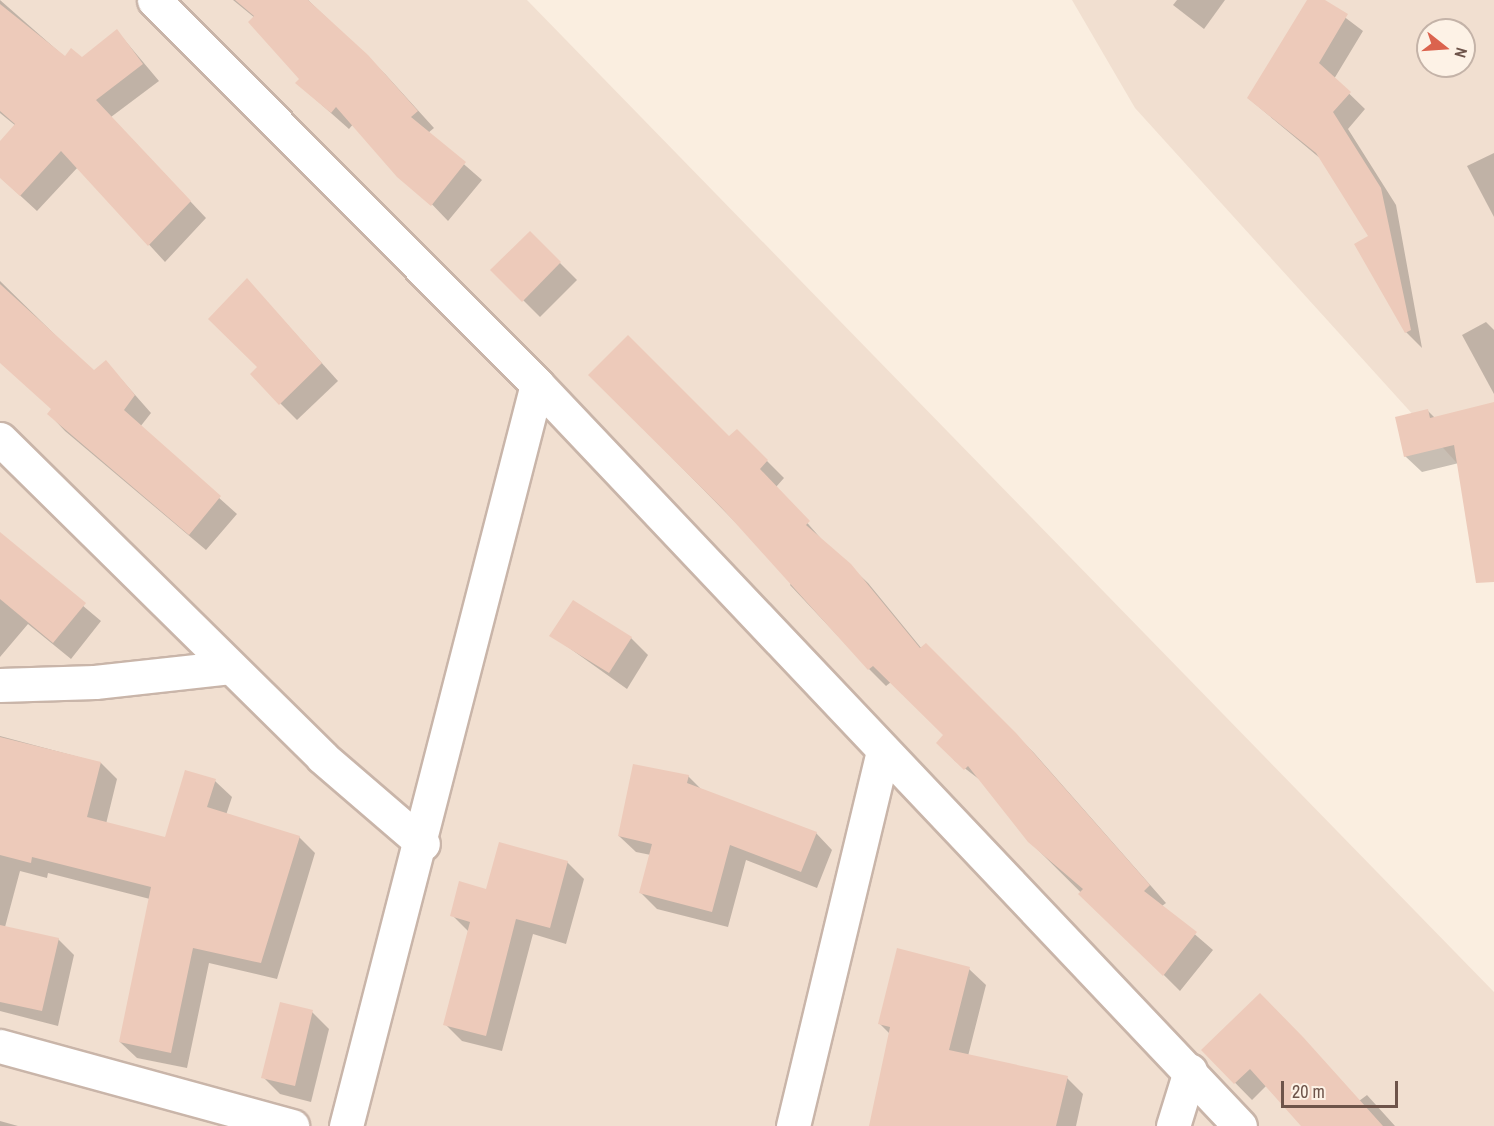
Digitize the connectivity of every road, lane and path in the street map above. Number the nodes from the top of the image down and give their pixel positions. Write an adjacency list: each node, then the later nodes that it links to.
1 (154, 0): 2 (street)
2 (537, 384): 6 (street); 7 (street)
3 (0, 439): 4 (street)
4 (230, 667): 5 (street); 7 (street)
5 (0, 685)
6 (883, 752): 9 (street); 12 (street)
7 (423, 844): 11 (street)
8 (0, 1046): 10 (street)
9 (1190, 1071): 13 (street); 14 (street)
10 (292, 1126)
11 (346, 1126)
12 (793, 1126)
13 (1173, 1126)
14 (1240, 1126)

